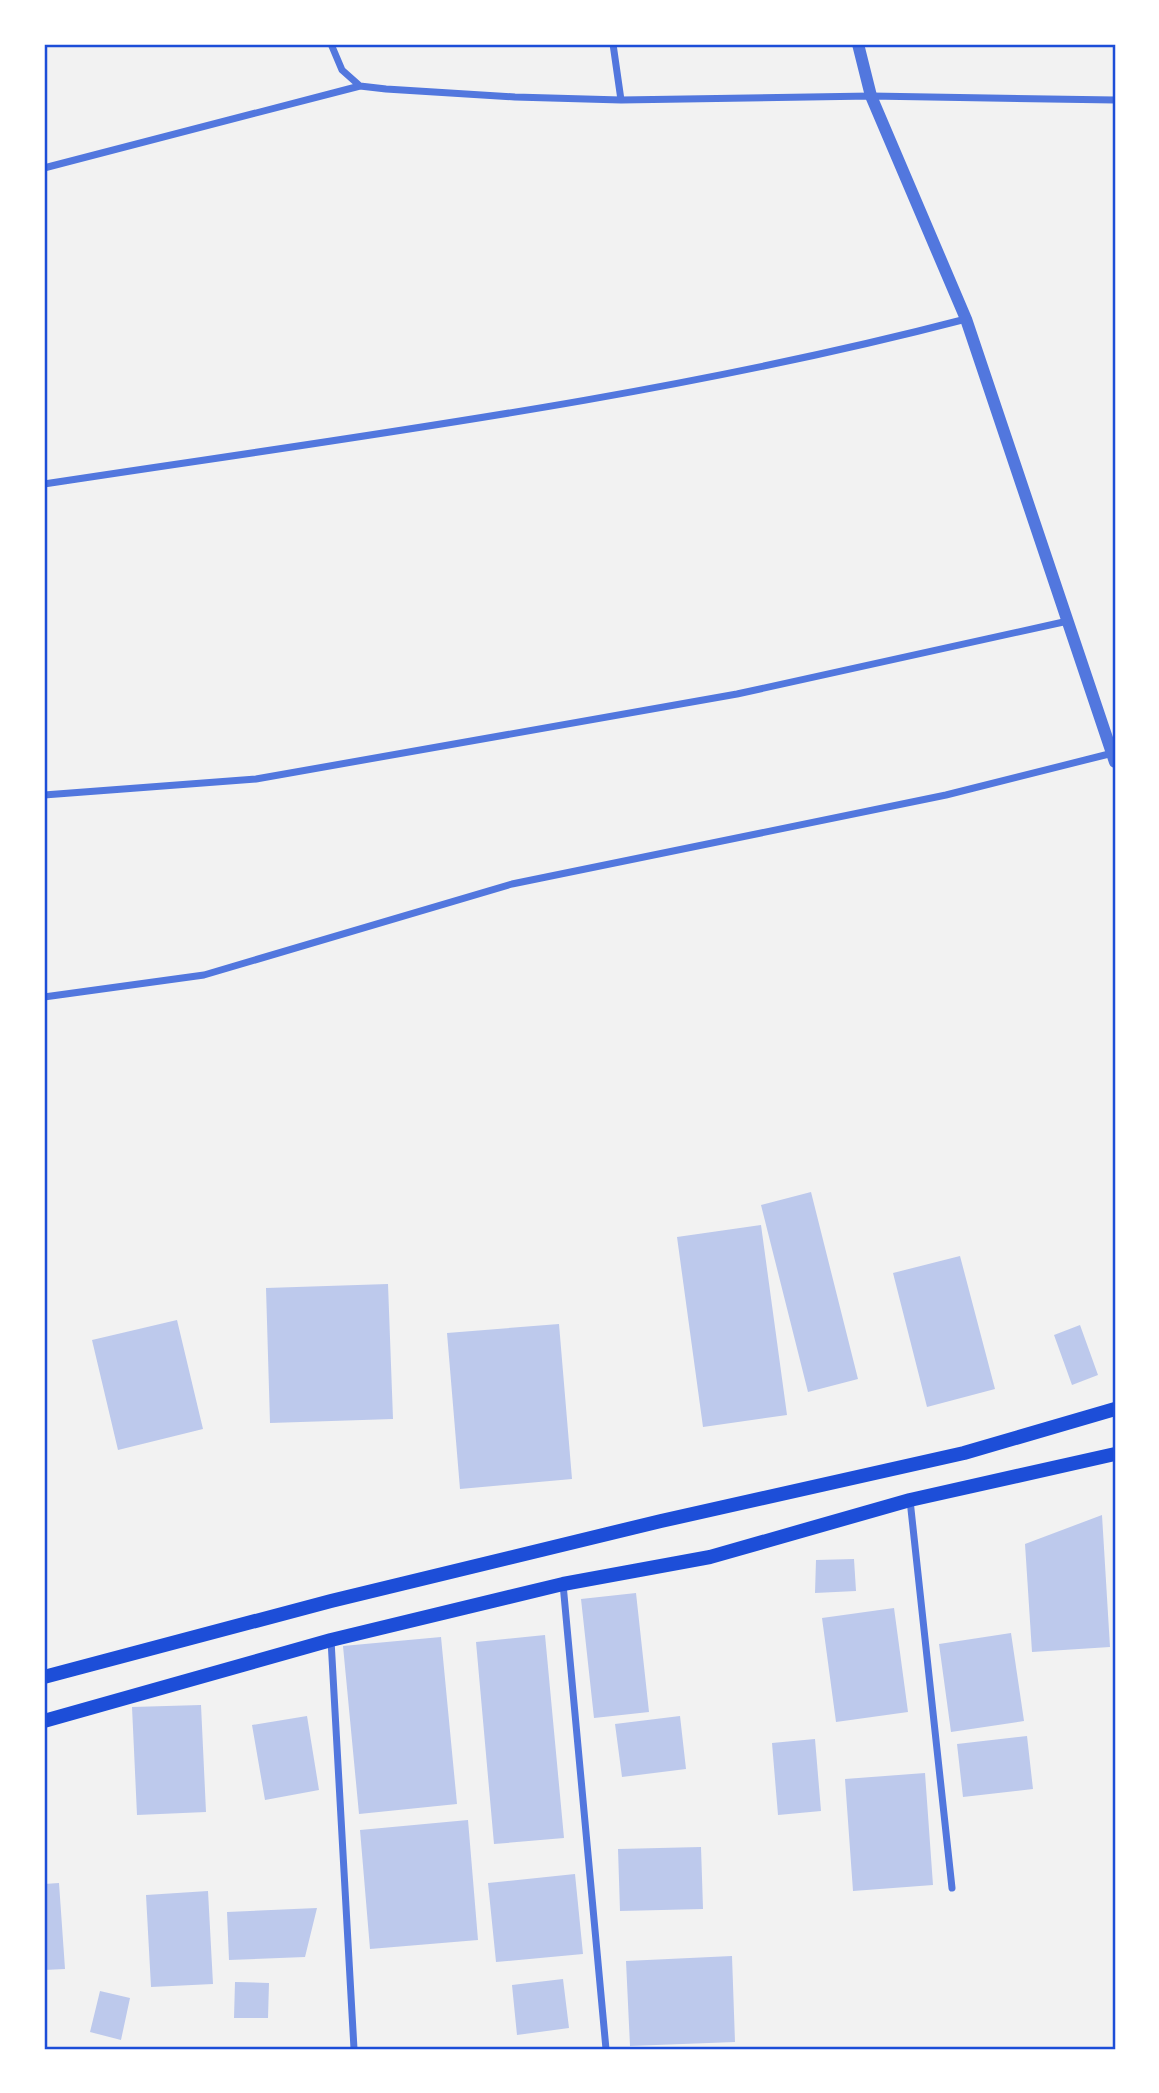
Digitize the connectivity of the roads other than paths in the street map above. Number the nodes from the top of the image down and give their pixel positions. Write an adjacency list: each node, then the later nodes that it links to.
1 (331, 44): 4 (street)
2 (613, 44): 6 (street)
3 (858, 44): 5 (street)
4 (360, 86): 6 (street); 8 (street)
5 (871, 96): 6 (street); 7 (street); 9 (street)
6 (621, 100)
7 (1115, 100)
8 (44, 168)
9 (965, 319): 10 (street); 11 (street)
10 (44, 484)
11 (1068, 621): 12 (street); 13 (street)
12 (1114, 756): 14 (street)
13 (44, 796)
14 (44, 997)
15 (1115, 1409): 20 (main road)
16 (1115, 1454): 17 (main road)
17 (910, 1500): 18 (main road); 22 (street)
18 (562, 1584): 19 (main road); 24 (street)
19 (331, 1640): 21 (main road); 23 (street)
20 (44, 1677)
21 (44, 1721)
22 (952, 1888)
23 (354, 2049)
24 (606, 2049)

